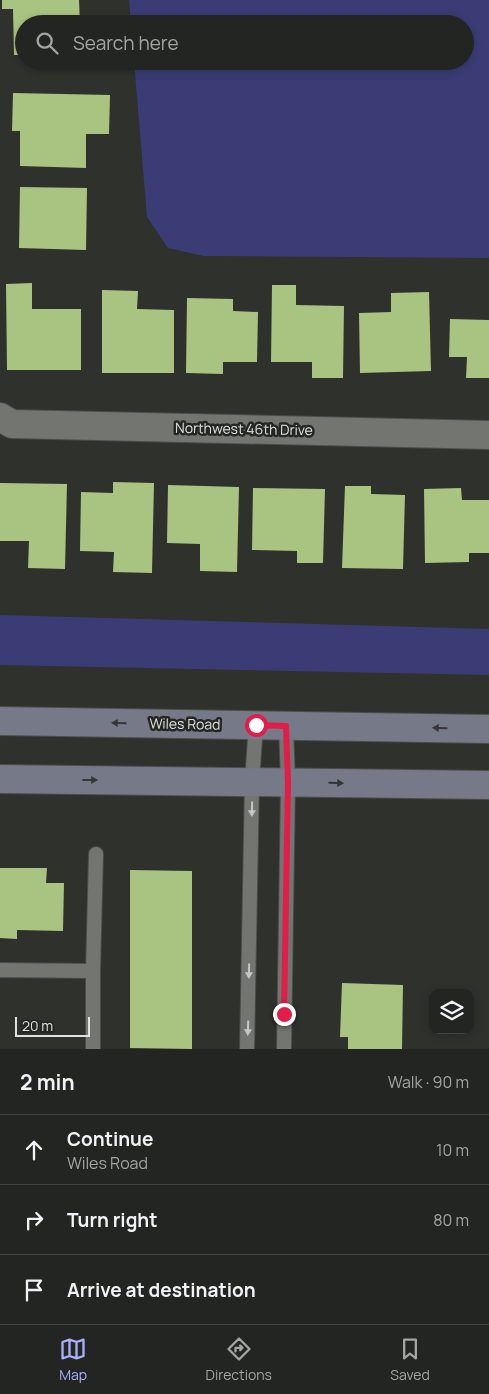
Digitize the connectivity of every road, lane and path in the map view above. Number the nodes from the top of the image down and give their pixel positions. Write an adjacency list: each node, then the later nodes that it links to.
1 (0, 417): 2 (street, Northwest 46th Drive)
2 (489, 434)
3 (0, 721): 4 (main road, Wiles Road, one-way to 3)
4 (256, 725): 5 (main road, Wiles Road); 8 (lane)
5 (286, 726): 6 (main road, Wiles Road, one-way to 5); 9 (lane)
6 (489, 729)
7 (0, 779): 8 (main road, one-way to 8)
8 (252, 781): 9 (main road); 15 (lane, one-way to 15)
9 (288, 782): 10 (main road, one-way to 10); 16 (lane)
10 (489, 785)
11 (96, 854): 13 (lane)
12 (0, 970): 13 (lane)
13 (93, 971): 14 (lane)
14 (93, 1049)
15 (247, 1049)
16 (284, 1049)

